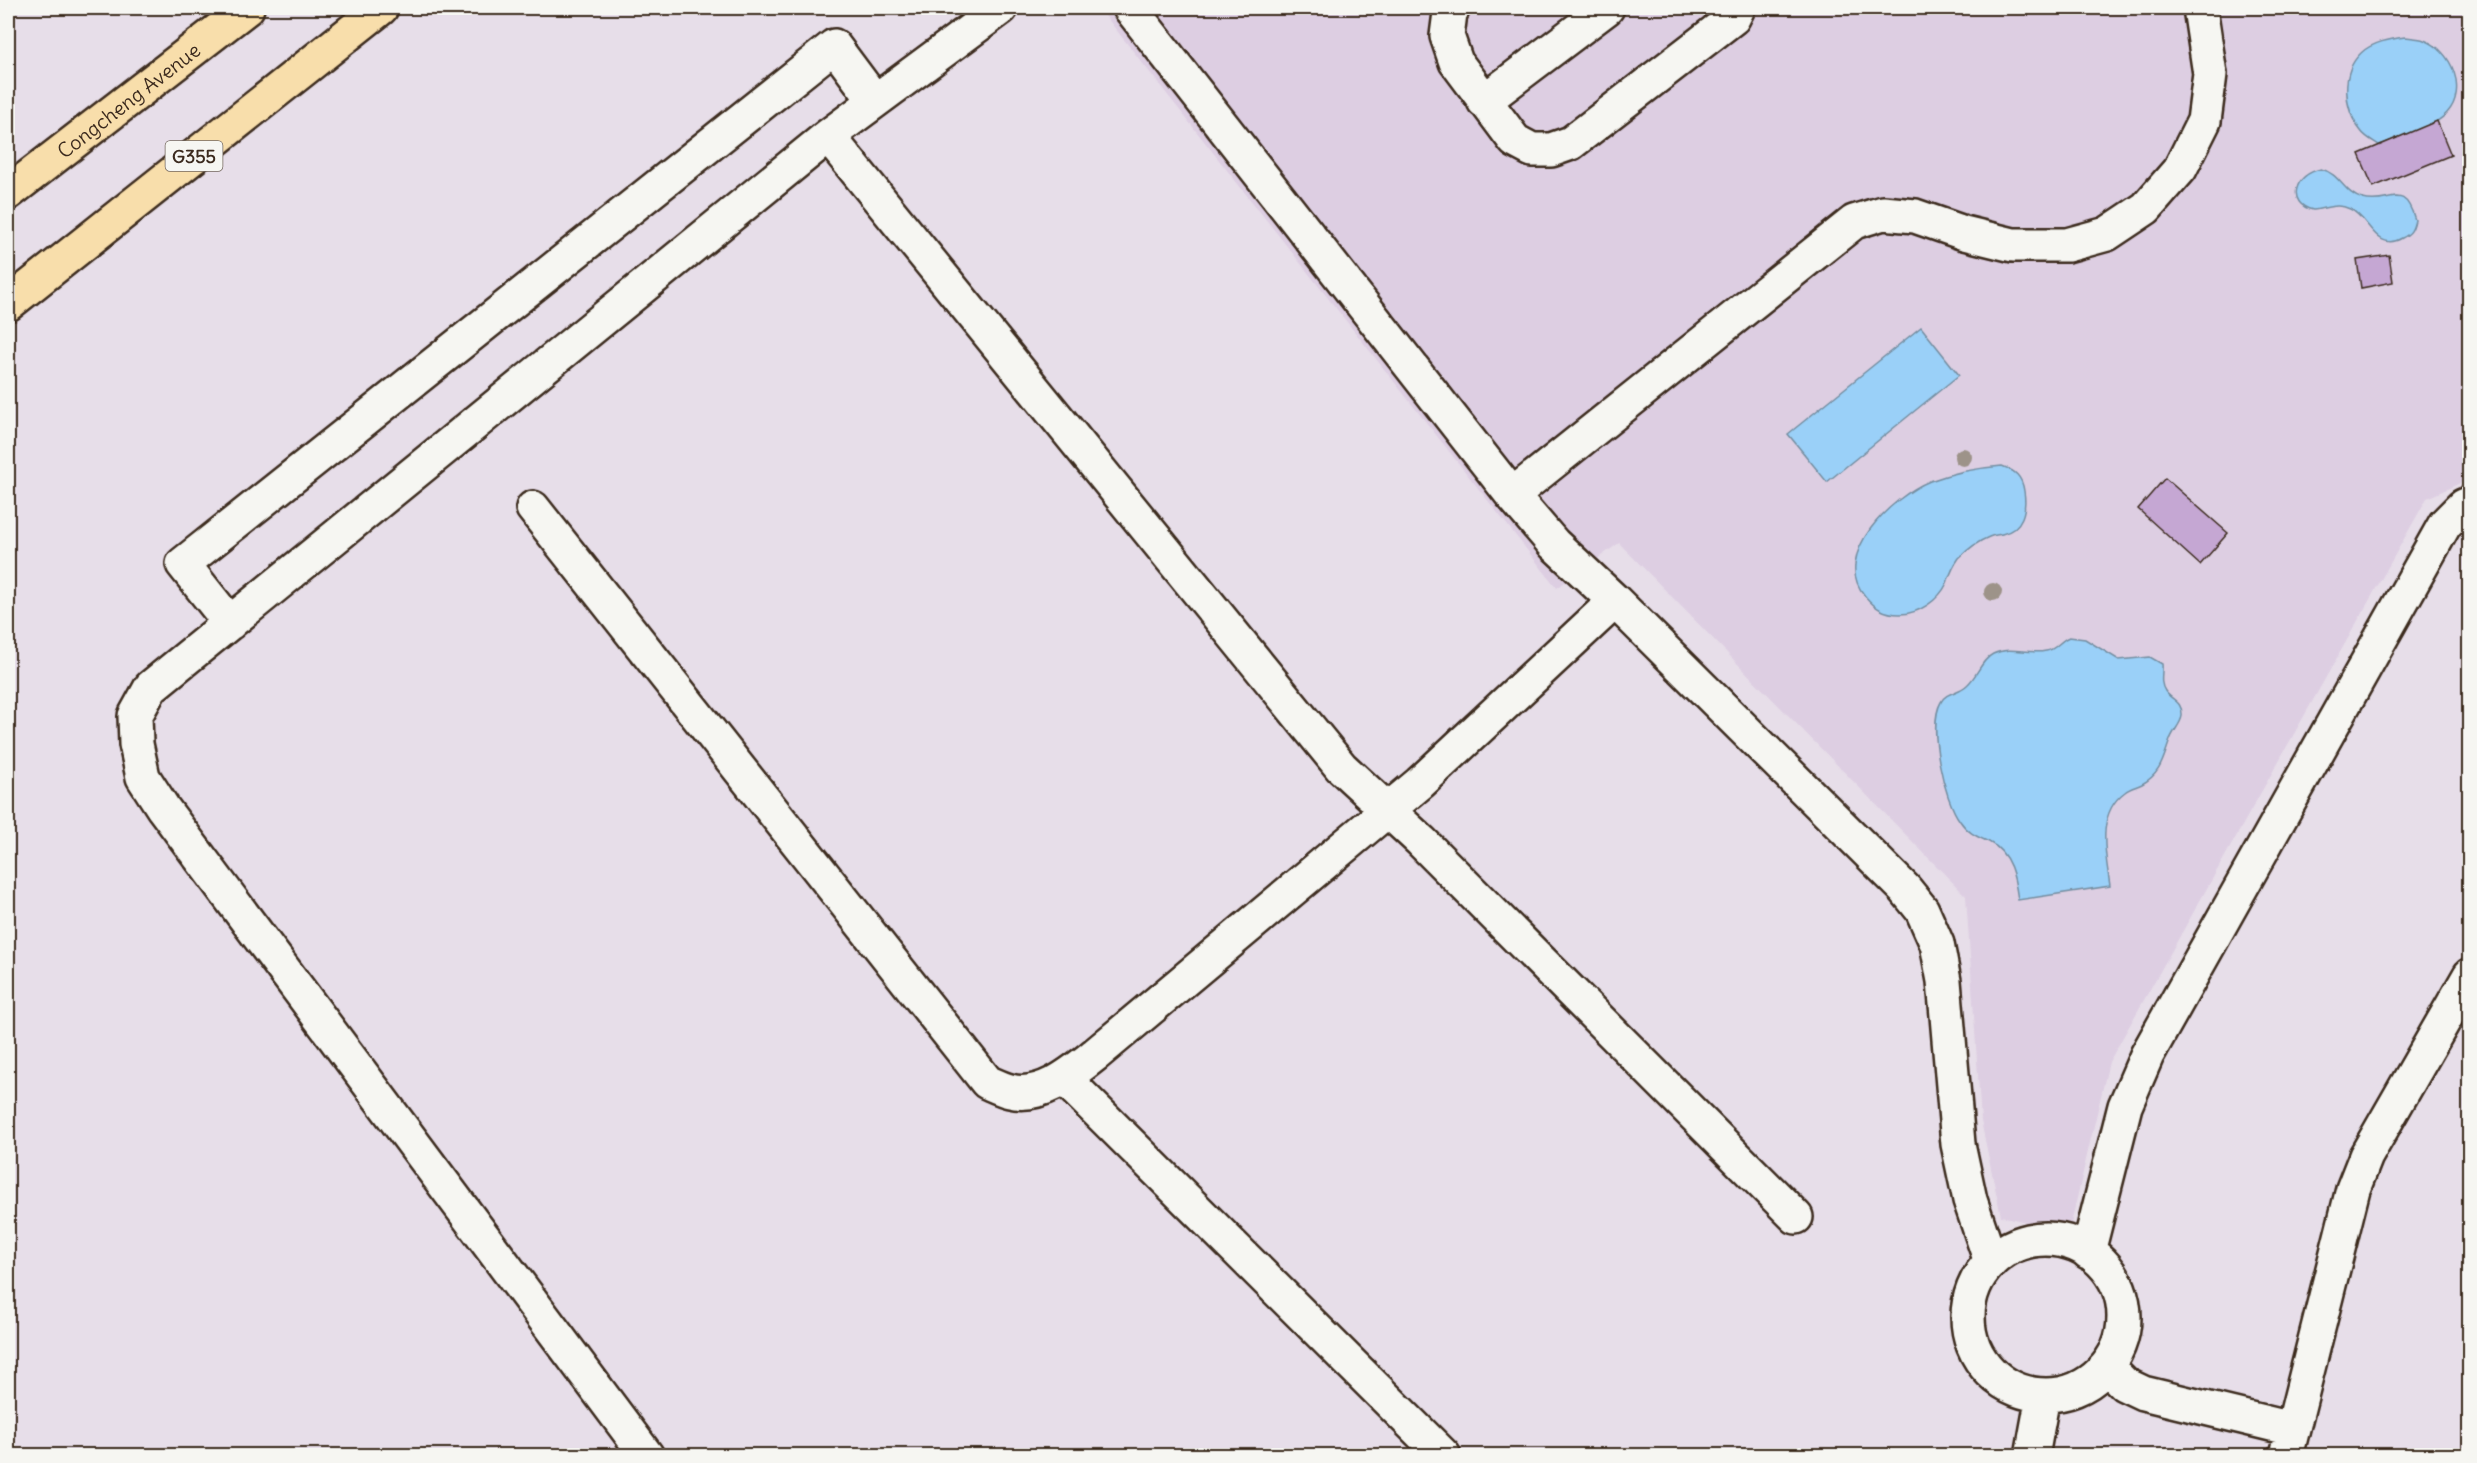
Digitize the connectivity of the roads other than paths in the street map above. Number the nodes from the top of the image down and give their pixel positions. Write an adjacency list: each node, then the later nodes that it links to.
1 (247, 8): 12 (highway, Congcheng Avenue)
2 (381, 8): 13 (highway, G355)
3 (1001, 8): 9 (lane)
4 (1130, 8): 14 (lane)
5 (1453, 8): 10 (lane)
6 (1606, 8): 10 (lane)
7 (1738, 8): 10 (lane)
8 (2200, 8): 14 (lane)
9 (875, 101): 11 (lane); 18 (lane)
10 (1484, 101)
11 (828, 136): 18 (lane); 19 (lane)
12 (8, 193)
13 (8, 304)
14 (1512, 495): 17 (lane)
15 (2469, 503): 23 (lane)
16 (533, 508): 21 (lane)
17 (1615, 601): 19 (lane); 24 (lane)
18 (230, 623): 28 (lane)
19 (1387, 810): 21 (lane); 22 (lane)
20 (2469, 975): 27 (lane)
21 (1065, 1079): 29 (lane)
22 (1796, 1216)
23 (2088, 1252): 24 (lane); 25 (lane)
24 (1991, 1262): 26 (lane)
25 (2107, 1367): 26 (lane); 27 (lane)
26 (2043, 1396): 30 (lane)
27 (2289, 1442)
28 (647, 1455)
29 (1443, 1455)
30 (2032, 1455)

